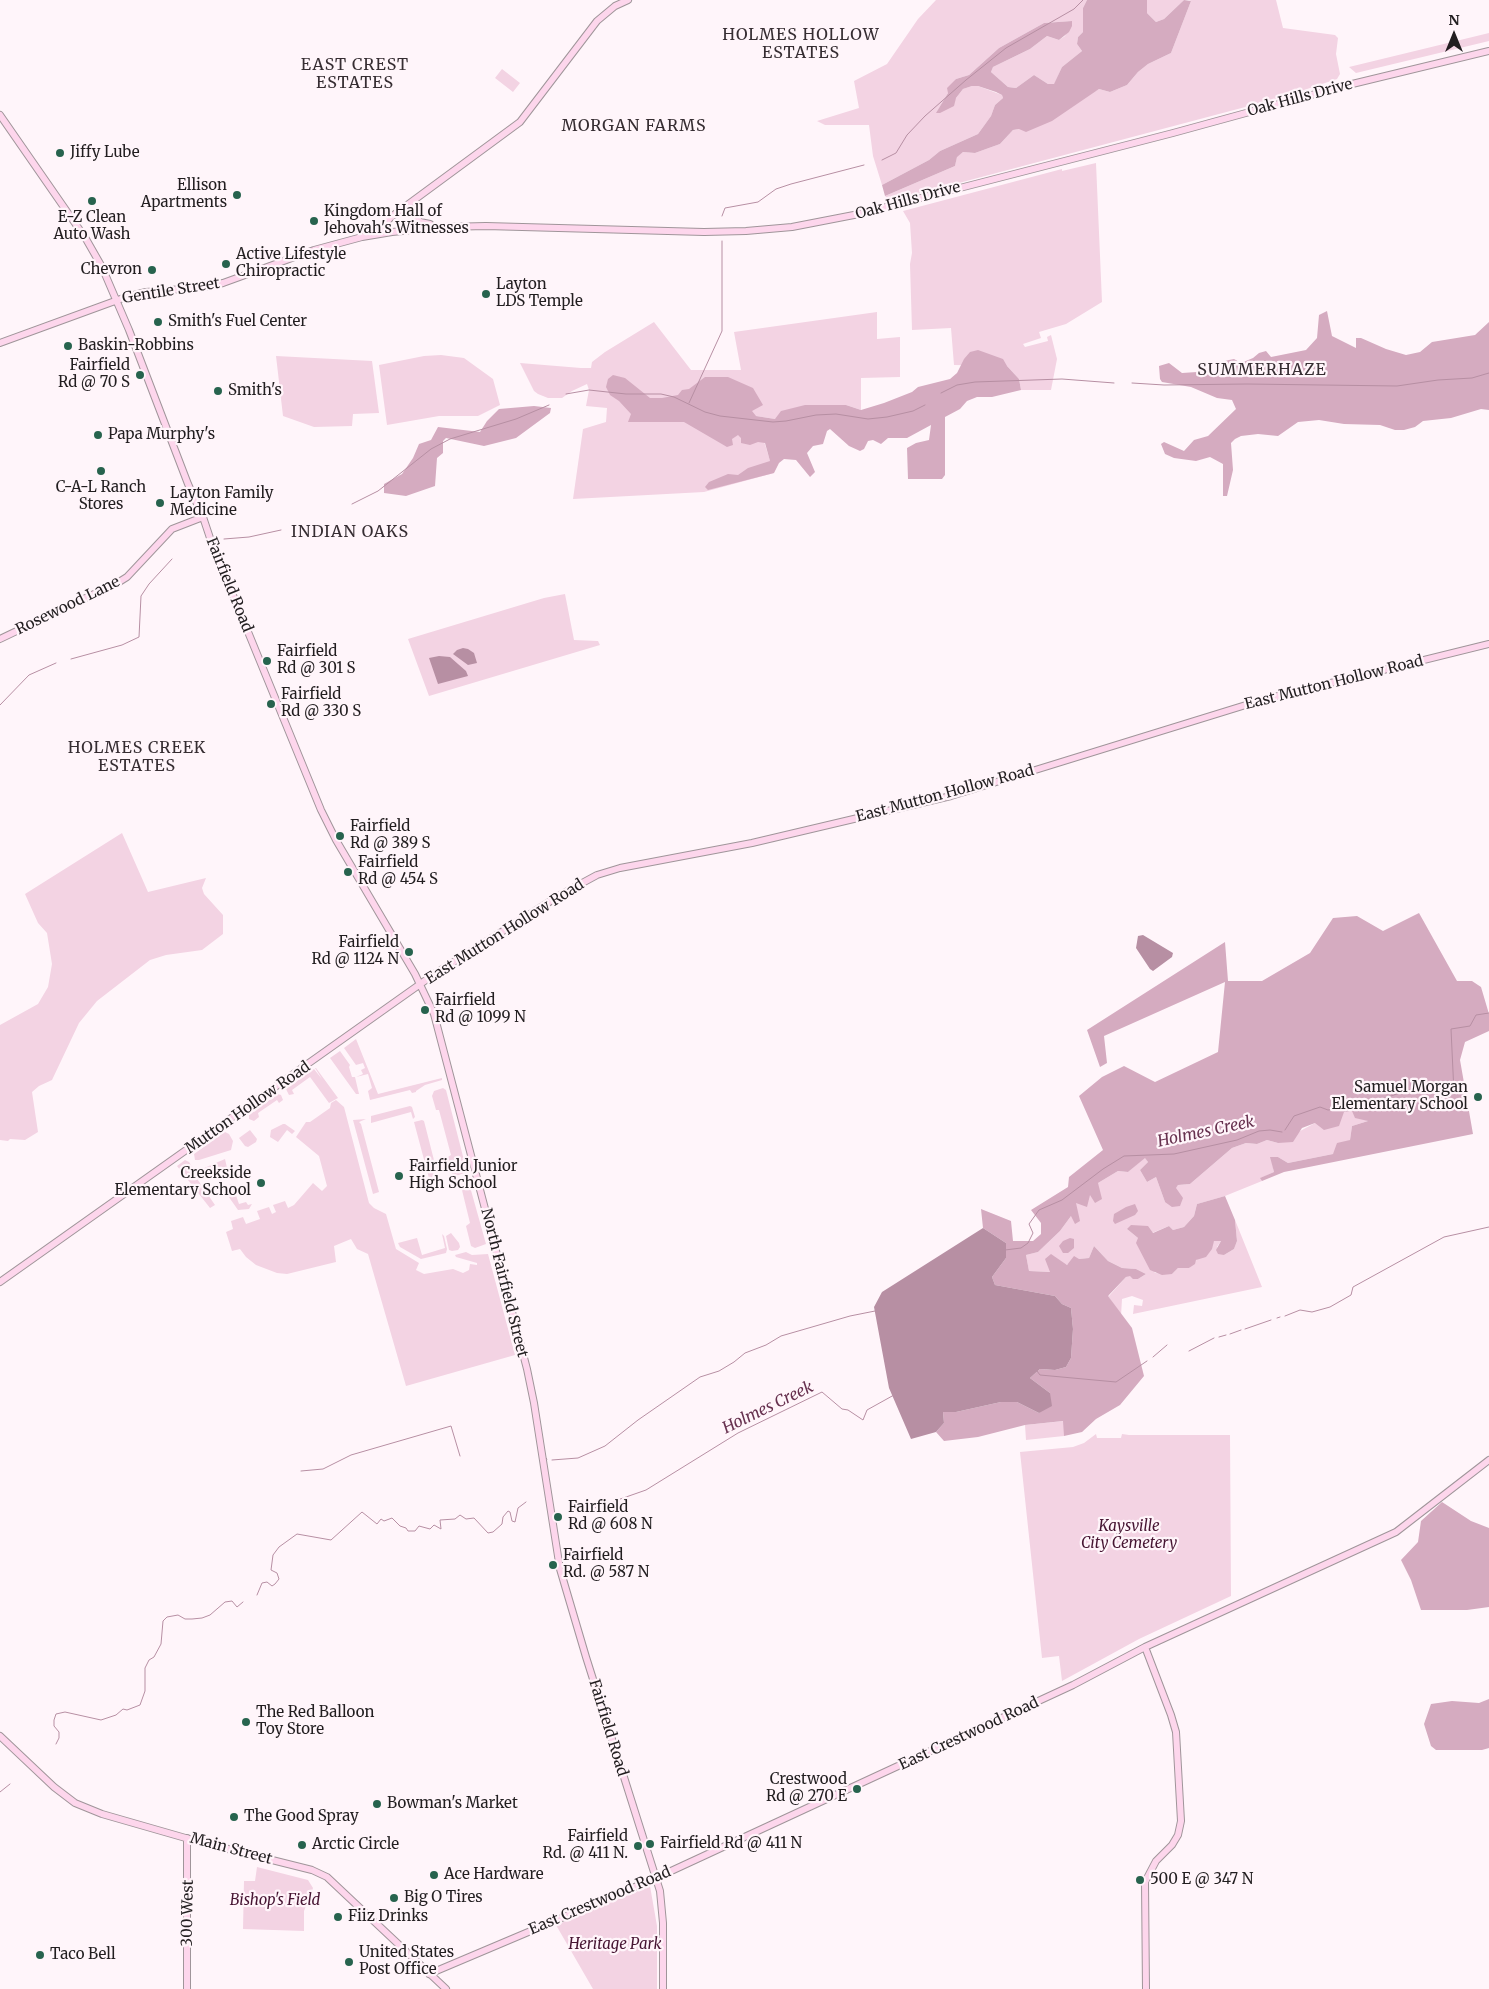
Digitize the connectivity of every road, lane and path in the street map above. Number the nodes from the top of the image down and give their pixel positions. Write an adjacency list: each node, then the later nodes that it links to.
1 (628, 0): 4 (street)
2 (1489, 51): 5 (street, Oak Hills Drive)
3 (0, 114): 8 (street, Fairfield Road)
4 (407, 206): 5 (street); 6 (street)
5 (461, 226): 6 (street, Oak Hills Drive)
6 (383, 233): 7 (street, Oak Hills Drive)
7 (314, 250): 8 (street, Gentile Street)
8 (116, 300): 9 (street, Gentile Street); 10 (street, Fairfield Road)
9 (0, 343)
10 (203, 517): 11 (street, Rosewood Lane); 13 (street, Fairfield Road)
11 (0, 640)
12 (1489, 644): 14 (street, East Mutton Hollow Road)
13 (346, 857): 14 (street, North Fairfield Street)
14 (420, 985): 15 (street, Mutton Hollow Road); 17 (street, North Fairfield Street)
15 (0, 1282)
16 (1489, 1460): 18 (street, East Crestwood Road)
17 (543, 1467): 21 (street, Fairfield Road)
18 (1145, 1647): 21 (street, East Crestwood Road); 26 (street)
19 (0, 1736): 20 (street, Main Street)
20 (187, 1838): 22 (street, Main Street); 23 (street, 300 West)
21 (656, 1878): 22 (street, East Crestwood Road); 25 (street, Fairfield Road)
22 (429, 1974): 24 (street, Main Street)
23 (187, 1989)
24 (446, 1989)
25 (663, 1989)
26 (1146, 1989)

